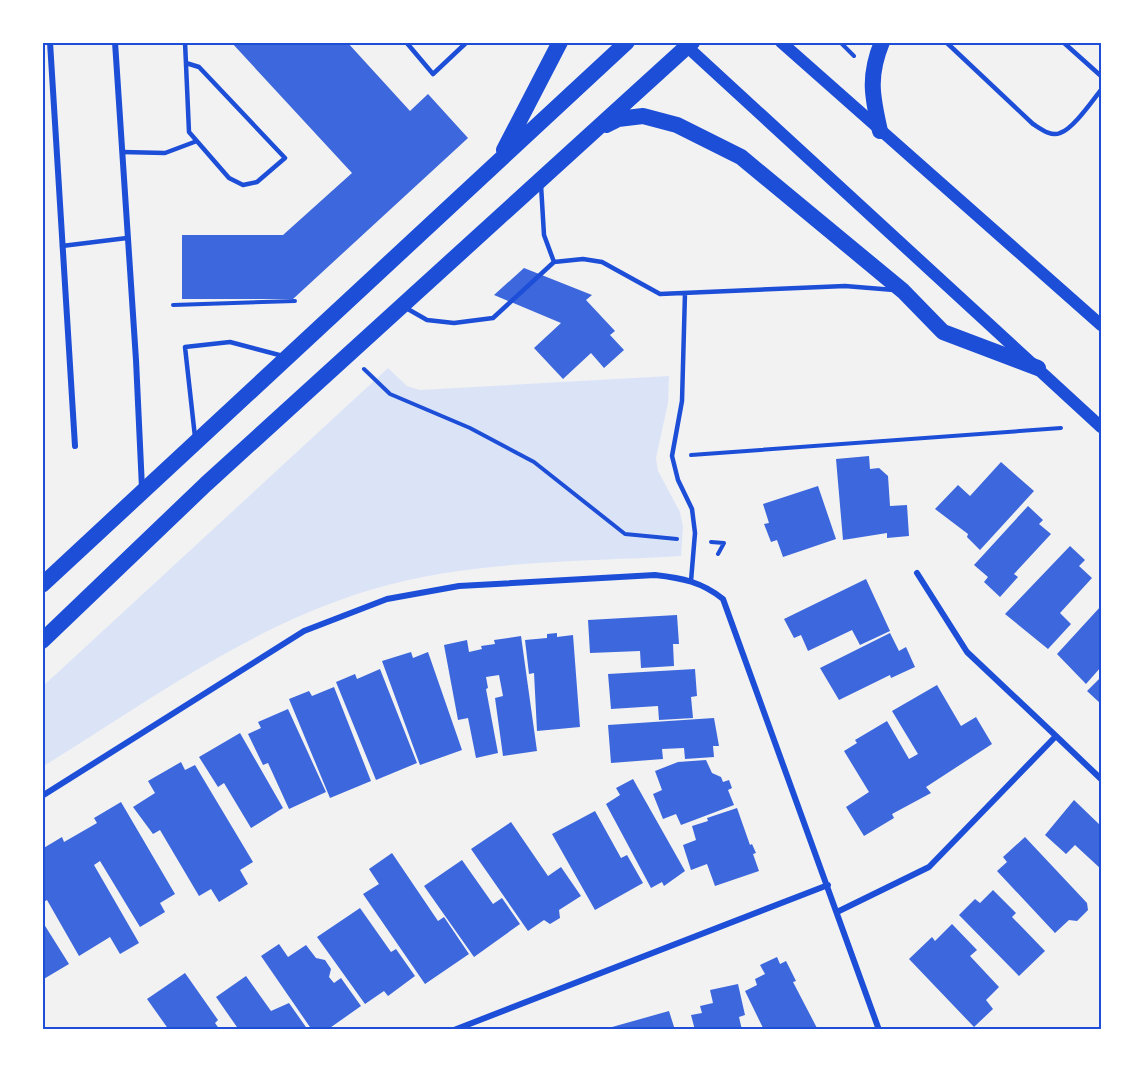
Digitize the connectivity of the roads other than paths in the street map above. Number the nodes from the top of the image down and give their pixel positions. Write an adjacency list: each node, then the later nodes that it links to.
1 (50, 42): 23 (street)
2 (115, 42): 19 (street)
3 (185, 42): 13 (lane)
4 (406, 42): 5 (lane)
5 (467, 42)
6 (560, 42): 20 (highway)
7 (627, 42): 20 (highway)
8 (782, 42): 17 (main road)
9 (882, 42): 17 (highway)
10 (946, 42): 15 (lane)
11 (1063, 42): 14 (lane)
12 (687, 44): 16 (highway); 30 (main road)
13 (186, 63): 18 (lane); 18 (lane)
14 (1101, 76)
15 (1101, 90)
16 (595, 130): 21 (highway); 25 (highway)
17 (880, 131): 28 (main road)
18 (197, 141): 19 (lane)
19 (122, 152): 22 (street)
20 (498, 162): 29 (highway)
21 (541, 180): 24 (lane); 27 (highway)
22 (127, 238): 23 (lane); 34 (street)
23 (63, 246): 33 (street)
24 (554, 262): 26 (lane); 27 (lane)
25 (903, 291): 26 (lane); 30 (highway)
26 (685, 293): 36 (lane)
27 (402, 306): 38 (highway)
28 (1101, 325)
29 (288, 357): 32 (highway); 32 (lane)
30 (1038, 368): 31 (main road)
31 (1101, 427)
32 (196, 442): 34 (highway)
33 (75, 446)
34 (142, 492): 37 (highway)
35 (917, 573): 39 (street)
36 (691, 581): 41 (street); 42 (street)
37 (42, 585)
38 (42, 641)
39 (1056, 736): 40 (street); 43 (street)
40 (1101, 779)
41 (42, 796)
42 (828, 885): 43 (street); 44 (street)
43 (837, 912): 45 (street)
44 (453, 1030)
45 (879, 1030)

